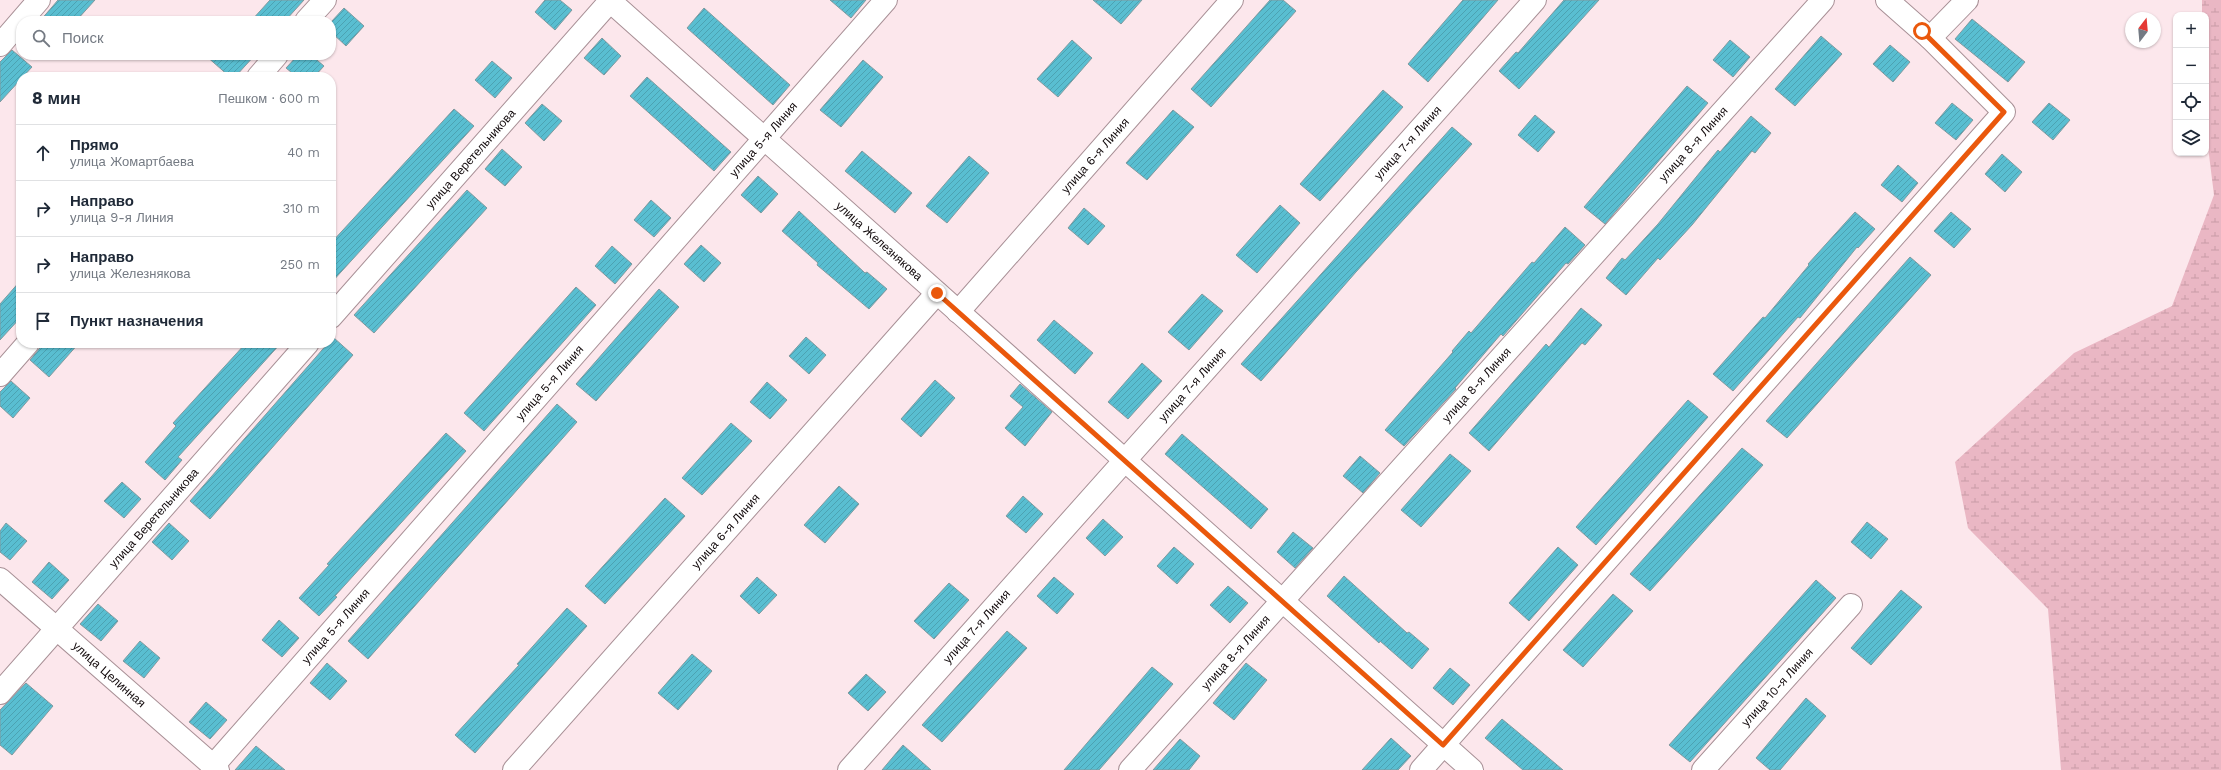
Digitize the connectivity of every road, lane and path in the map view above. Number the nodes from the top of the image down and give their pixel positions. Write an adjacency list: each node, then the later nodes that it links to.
1 (39, 0): 10 (street)
2 (325, 0): 11 (street)
3 (610, 0): 17 (street, улица Железнякова); 19 (street, улица Веретельникова)
4 (886, 0): 17 (street, улица 5-я Линия)
5 (1232, 0): 20 (street, улица 6-я Линия)
6 (1535, 0): 24 (street, улица 7-я Линия)
7 (1823, 0): 26 (street, улица 8-я Линия)
8 (1887, 0): 13 (street)
9 (1967, 0): 13 (street)
10 (25, 16)
11 (311, 16)
12 (16, 27): 14 (street)
13 (1930, 38): 30 (street)
14 (0, 45)
15 (273, 60): 16 (street)
16 (262, 72)
17 (763, 138): 18 (street, улица Железнякова); 31 (street, улица 5-я Линия)
18 (937, 293): 20 (street, улица Железнякова); 32 (street, улица 6-я Линия)
19 (336, 311)
20 (958, 312): 24 (street, улица Железнякова)
21 (24, 348): 23 (street)
22 (304, 348): 28 (street, улица Веретельникова)
23 (0, 375)
24 (1124, 460): 26 (street, улица Железнякова); 33 (street, улица 7-я Линия)
25 (0, 579): 28 (street, улица Целинная)
26 (1282, 601): 30 (street, улица Железнякова); 34 (street, улица 8-я Линия)
27 (1851, 605): 37 (street, улица 10-я Линия)
28 (56, 629): 29 (street, улица Веретельникова); 31 (street, улица Целинная)
29 (0, 693)
30 (1443, 745): 35 (street); 36 (street, улица Железнякова)
31 (215, 768)
32 (514, 770)
33 (849, 770)
34 (1130, 770)
35 (1421, 770)
36 (1472, 770)
37 (1703, 770)

